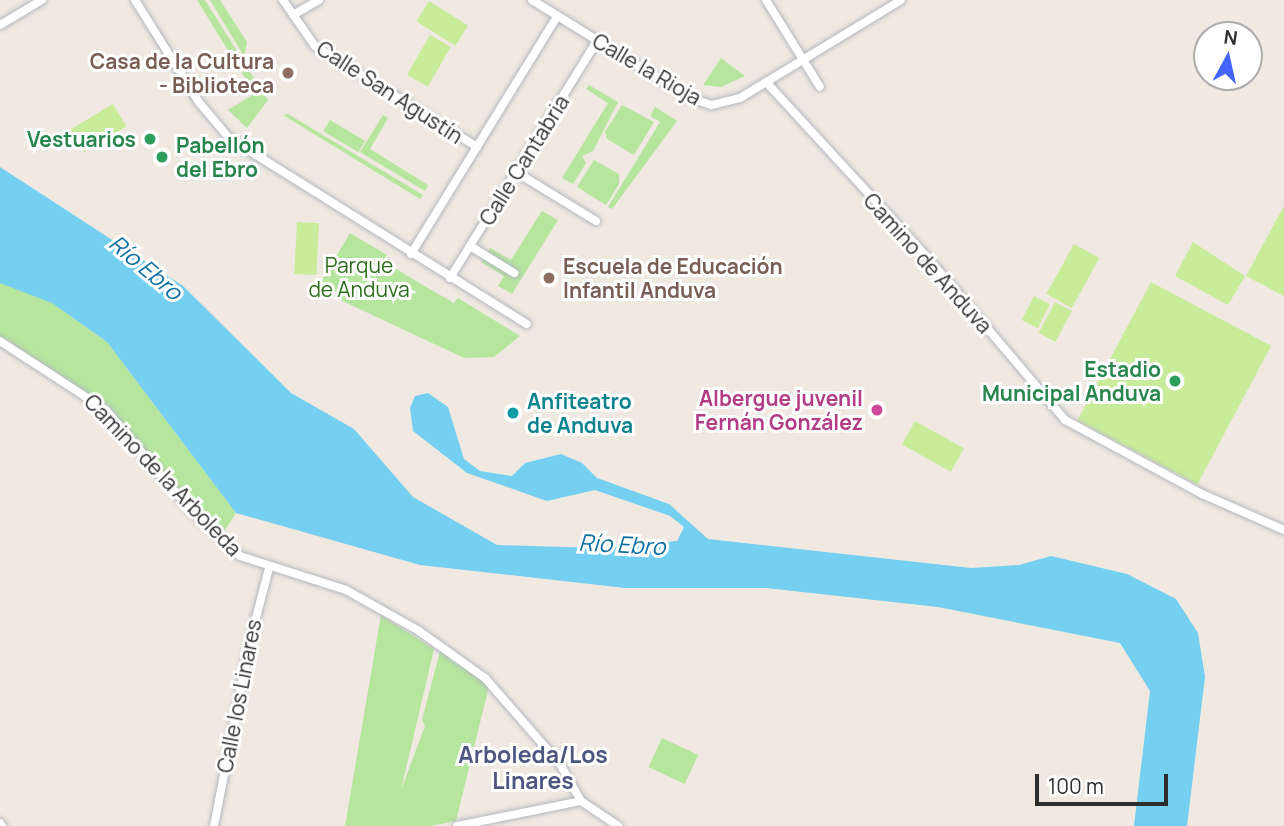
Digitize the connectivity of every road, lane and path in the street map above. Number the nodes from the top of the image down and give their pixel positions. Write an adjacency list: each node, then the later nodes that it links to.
1 (42, 0): 10 (street)
2 (135, 0): 19 (street)
3 (283, 0): 8 (street, Calle San Agustín)
4 (318, 0): 8 (street)
5 (532, 0): 9 (street, Calle la Rioja)
6 (766, 0): 12 (street)
7 (901, 0): 12 (street, Calle la Rioja)
8 (293, 15): 15 (street, Calle San Agustín)
9 (557, 17): 11 (street, Calle la Rioja); 15 (street)
10 (0, 25)
11 (597, 41): 13 (street, Calle la Rioja); 16 (street, Calle Cantabria)
12 (804, 60): 13 (street, Calle la Rioja); 14 (street)
13 (766, 82): 24 (street, Camino de Anduva)
14 (820, 87)
15 (477, 147): 19 (street)
16 (516, 172): 17 (street); 18 (street, Calle Cantabria)
17 (596, 221)
18 (470, 246): 20 (street); 21 (street, Calle Cantabria)
19 (411, 254): 21 (street)
20 (514, 273)
21 (450, 278): 22 (street)
22 (527, 324)
23 (0, 341): 25 (street, Camino de la Arboleda)
24 (1284, 530)
25 (269, 568): 26 (street, Camino de la Arboleda); 27 (street, Calle los Linares)
26 (581, 801): 28 (street); 29 (street, Camino de la Arboleda)
27 (214, 826)
28 (457, 826)
29 (618, 826)

